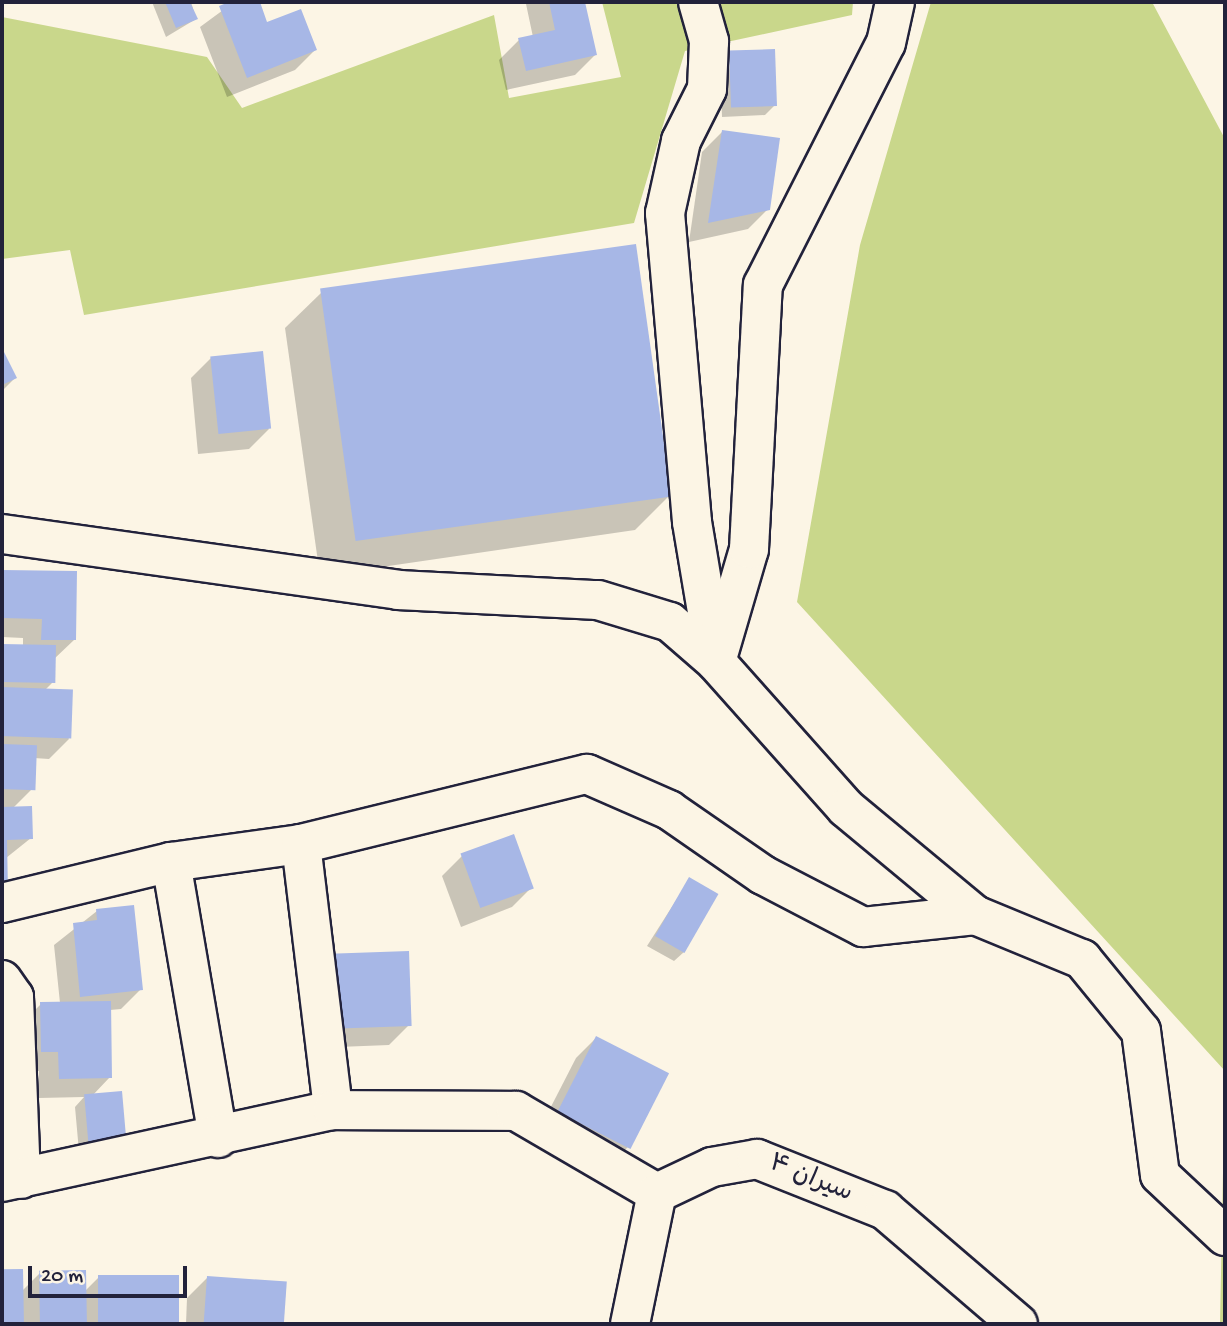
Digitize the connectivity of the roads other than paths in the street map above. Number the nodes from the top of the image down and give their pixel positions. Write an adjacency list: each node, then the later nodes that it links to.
1 (698, 2): 4 (street)
2 (895, 2): 4 (street)
3 (2, 534): 4 (street)
4 (716, 662): 8 (street)
5 (301, 844): 6 (street); 8 (street); 10 (street)
6 (171, 862): 7 (street); 11 (street)
7 (2, 903)
8 (975, 915): 14 (street)
9 (2, 979): 12 (street)
10 (333, 1110): 11 (street); 13 (street)
11 (218, 1138): 12 (street)
12 (12, 1180)
13 (657, 1193): 15 (street); 16 (street, سیران ۴)
14 (1225, 1236)
15 (630, 1324)
16 (1018, 1324)

